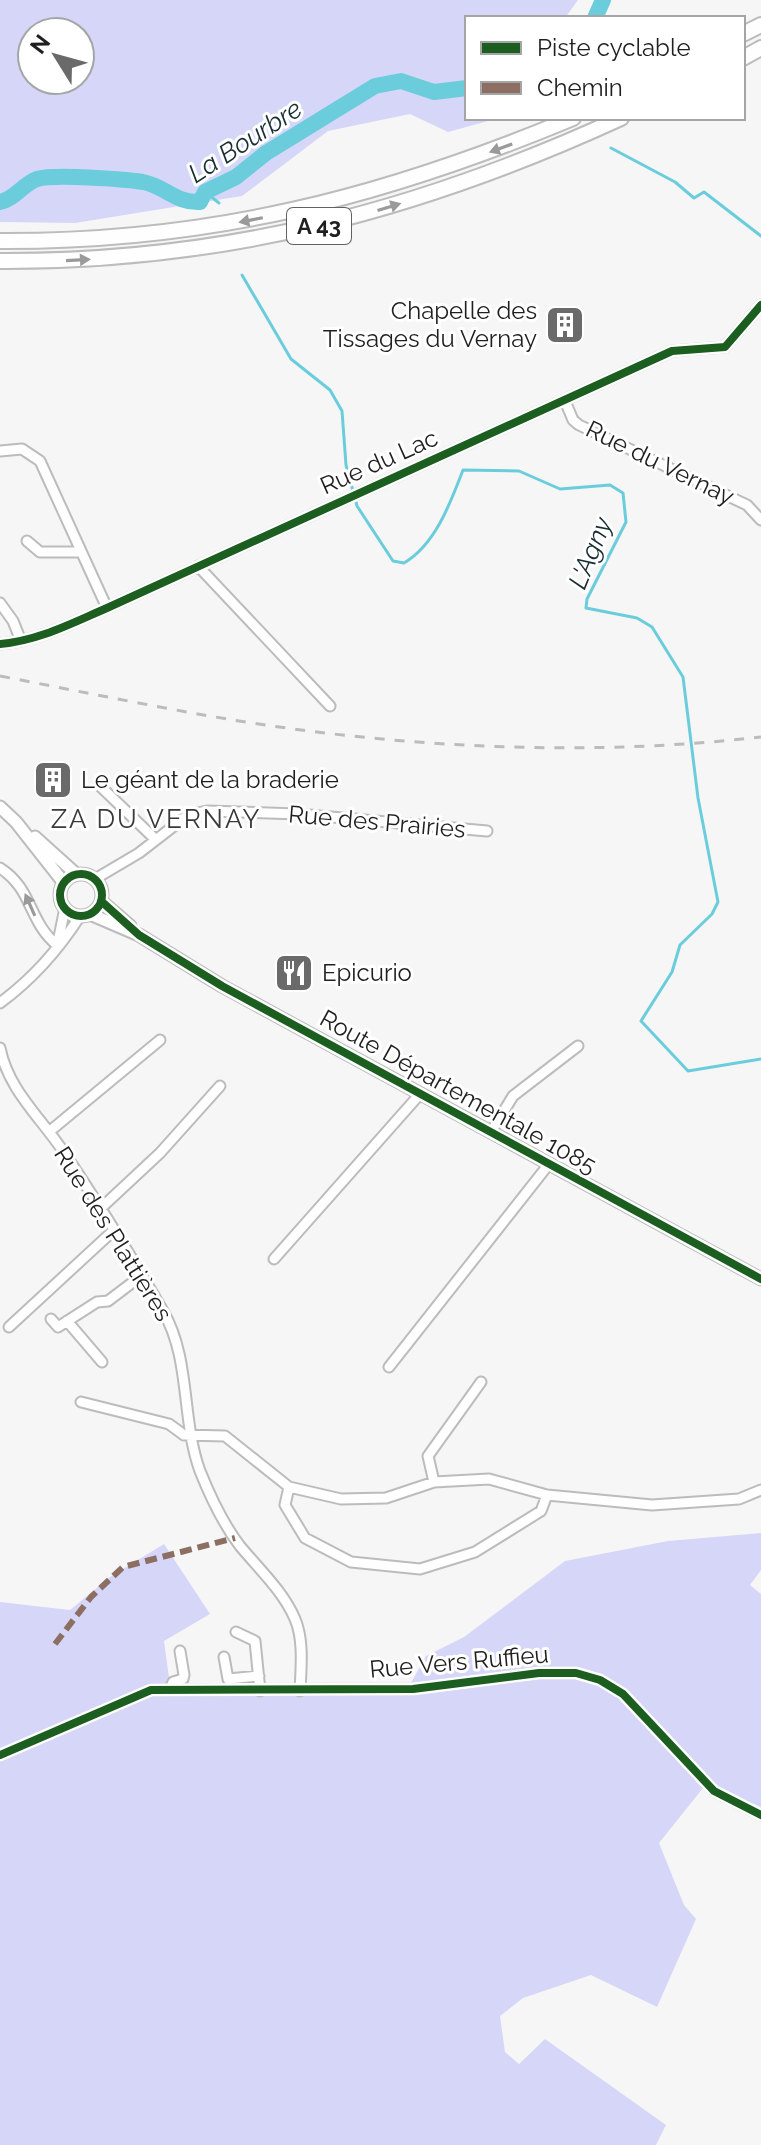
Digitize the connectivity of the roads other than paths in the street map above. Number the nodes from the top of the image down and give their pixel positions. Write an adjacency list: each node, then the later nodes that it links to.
1 (568, 120): 3 (highway, A 43, one-way to 3)
2 (616, 120): 4 (highway, A 43, one-way to 2)
3 (0, 241)
4 (0, 261)
5 (761, 305): 6 (street, Rue du Lac)
6 (565, 401): 8 (street, Rue du Vernay); 11 (street, Rue du Lac)
7 (0, 451): 10 (street)
8 (761, 520)
9 (27, 541): 10 (street)
10 (80, 552): 13 (street)
11 (198, 566): 13 (street, Rue du Lac); 16 (street)
12 (0, 603): 14 (street)
13 (107, 608): 14 (street, Rue du Lac)
14 (21, 641): 15 (street, Rue du Lac)
15 (0, 644)
16 (330, 706)
17 (99, 785): 21 (street)
18 (0, 807): 19 (main road)
19 (16, 822): 23 (main road); 25 (main road)
20 (487, 831): 21 (street, Rue des Prairies)
21 (155, 839): 24 (street, Rue des Prairies)
22 (0, 868): 30 (street, one-way to 22)
23 (76, 874): 24 (main road); 25 (main road)
24 (95, 879): 26 (main road)
25 (64, 883): 27 (main road)
26 (101, 901): 28 (main road); 29 (main road)
27 (65, 908): 28 (main road); 30 (street)
28 (85, 915): 29 (main road); 30 (street)
29 (139, 935): 36 (main road, Route Départementale 1085)
30 (57, 945): 31 (street)
31 (0, 1003)
32 (160, 1040): 37 (street)
33 (578, 1046): 38 (street)
34 (0, 1048): 37 (street, Rue des Plattières)
35 (220, 1086): 40 (street)
36 (420, 1094): 38 (main road, Route Départementale 1085); 42 (street)
37 (50, 1131): 40 (street, Rue des Plattières)
38 (491, 1132): 39 (main road, Route Départementale 1085)
39 (549, 1164): 44 (main road, Route Départementale 1085); 49 (street)
40 (100, 1209): 41 (street, Rue des Plattières)
41 (113, 1231): 43 (street, Rue des Plattières); 47 (street)
42 (274, 1259)
43 (141, 1276): 46 (street); 52 (street, Rue des Plattières)
44 (761, 1279)
45 (51, 1319): 46 (street)
46 (67, 1321): 48 (street)
47 (9, 1327)
48 (102, 1362)
49 (389, 1367)
50 (481, 1382): 53 (street)
51 (81, 1402): 52 (street)
52 (191, 1436): 54 (street); 63 (street, Rue des Plattières)
53 (434, 1482): 54 (street); 56 (street)
54 (289, 1487): 56 (street)
55 (761, 1490): 56 (street)
56 (547, 1495)
57 (236, 1632): 60 (street)
58 (180, 1651): 61 (street)
59 (224, 1657): 60 (street)
60 (259, 1676): 62 (street)
61 (170, 1689): 62 (street, Rue Vers Ruffieu); 64 (street, Rue Vers Ruffieu)
62 (260, 1691): 63 (street, Rue Vers Ruffieu)
63 (300, 1691): 65 (street, Rue Vers Ruffieu)
64 (0, 1755)
65 (761, 1815)

